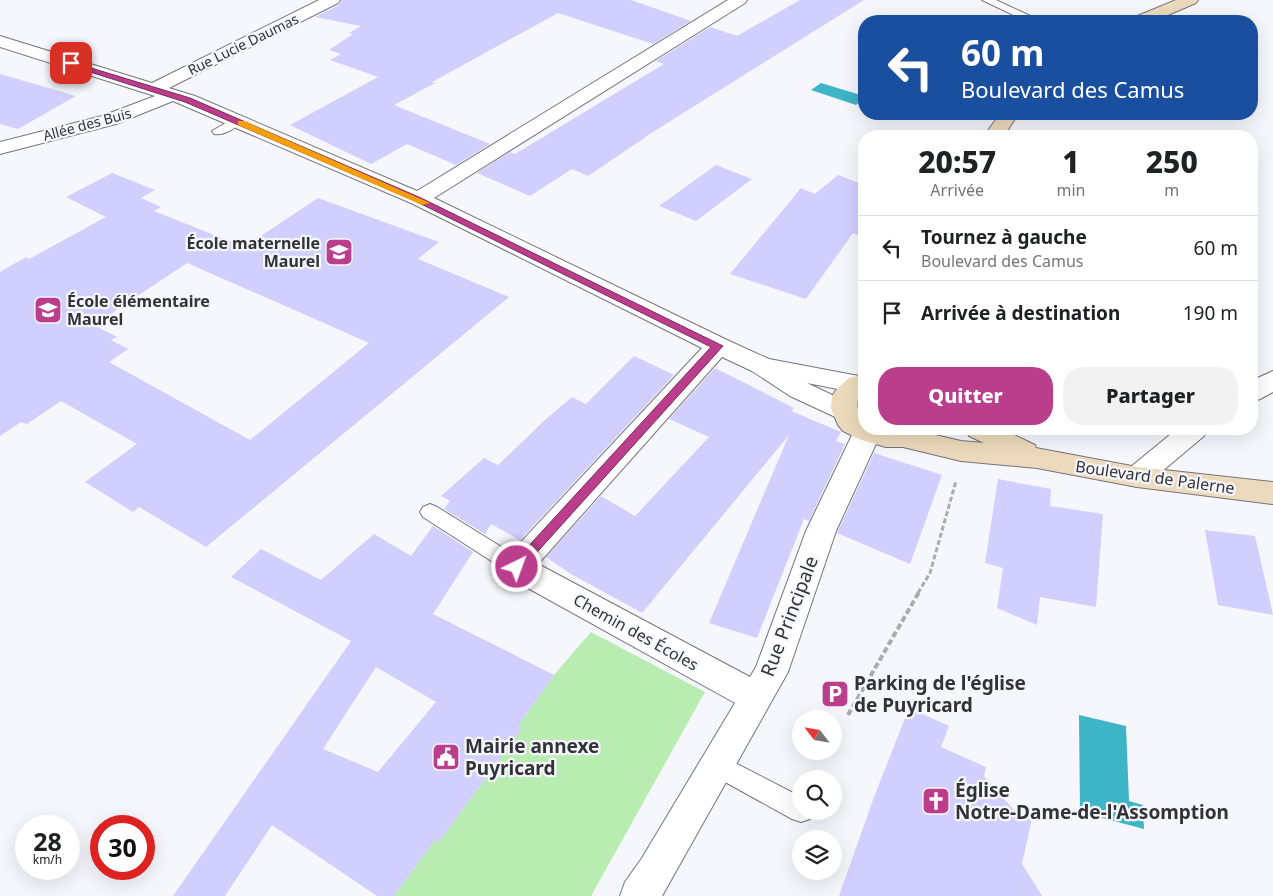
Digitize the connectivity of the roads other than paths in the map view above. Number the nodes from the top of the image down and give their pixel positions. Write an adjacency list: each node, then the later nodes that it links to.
1 (332, 0): 8 (street, Rue Lucie Daumas)
2 (739, 0): 10 (street)
3 (987, 0): 5 (lane)
4 (1190, 0): 6 (street)
5 (1021, 15)
6 (1155, 15)
7 (0, 41): 8 (street)
8 (162, 92): 9 (street, Allée des Buis); 10 (street)
9 (0, 148)
10 (418, 200): 11 (street)
11 (718, 346): 12 (street); 27 (street)
12 (760, 365): 14 (street); 17 (street)
13 (1273, 380): 16 (street)
14 (858, 382)
15 (858, 385): 17 (street)
16 (1258, 390)
17 (856, 422): 28 (street, Rue Principale)
18 (880, 435): 19 (street, Boulevard de Palerne)
19 (901, 435)
20 (917, 435): 23 (street, Boulevard de Palerne)
21 (991, 435): 23 (street, Boulevard de Palerne)
22 (1187, 435): 24 (street)
23 (1037, 458): 24 (street, Boulevard de Palerne)
24 (1137, 477): 25 (street, Boulevard de Palerne)
25 (1273, 493)
26 (430, 512): 27 (lane, Chemin des Écoles)
27 (517, 567): 28 (street, Chemin des Écoles)
28 (756, 697): 29 (street, Rue Principale)
29 (716, 764): 30 (lane); 31 (street, Rue Principale)
30 (792, 805)
31 (639, 896)

